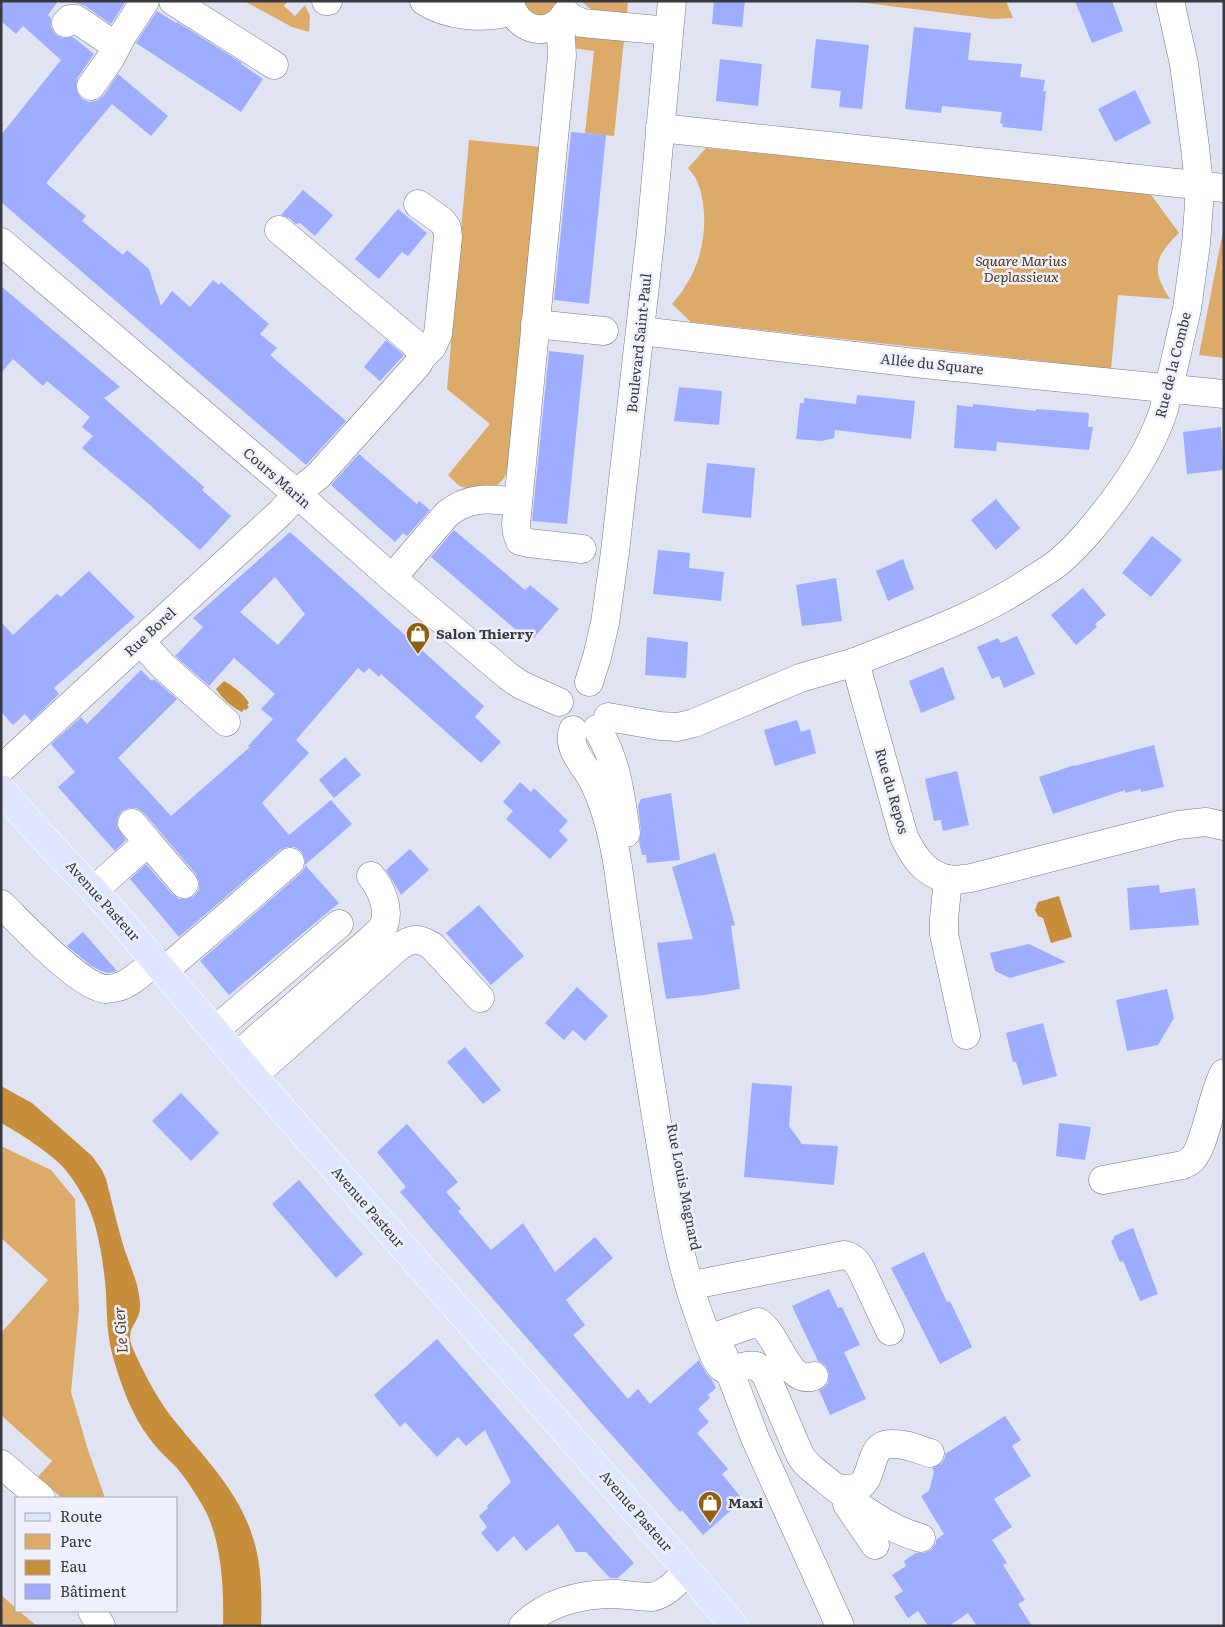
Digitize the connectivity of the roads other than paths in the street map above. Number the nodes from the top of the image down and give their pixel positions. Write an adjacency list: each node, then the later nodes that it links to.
1 (145, 1): 10 (street)
2 (173, 1): 11 (street)
3 (424, 1): 6 (street)
4 (672, 1): 9 (street, Boulevard Saint-Paul)
5 (1170, 1): 14 (street, Rue de la Combe)
6 (510, 6): 7 (street)
7 (563, 14): 9 (street); 18 (street)
8 (66, 23): 10 (street)
9 (669, 31): 13 (street, Boulevard Saint-Paul)
10 (116, 46): 12 (street)
11 (274, 65)
12 (91, 86)
13 (660, 128): 14 (street); 20 (street, Boulevard Saint-Paul)
14 (1212, 187): 22 (street, Rue de la Combe)
15 (418, 204): 21 (street, Rue Borel)
16 (279, 230): 21 (street)
17 (1, 242): 24 (street, Cours Marin)
18 (535, 324): 19 (street); 25 (street)
19 (604, 331)
20 (641, 332): 22 (street, Allée du Square); 30 (street, Boulevard Saint-Paul)
21 (421, 358): 24 (street, Rue Borel)
22 (1170, 388): 23 (street, Allée du Square); 29 (street, Rue de la Combe)
23 (1224, 394)
24 (297, 494): 27 (street, Cours Marin); 28 (street, Rue Borel)
25 (518, 502): 26 (street); 27 (street)
26 (582, 549)
27 (392, 578): 31 (street, Cours Marin)
28 (140, 641): 32 (street); 34 (street, Rue Borel)
29 (855, 662): 33 (street); 39 (street, Rue du Repos)
30 (589, 682): 31 (street); 33 (street)
31 (559, 702): 33 (street)
32 (226, 722)
33 (593, 725): 51 (street, Rue Louis Magnard); 54 (street)
34 (1, 768)
35 (1, 790): 41 (main road, Avenue Pasteur)
36 (1224, 826): 39 (street, Rue du Repos)
37 (290, 862): 44 (street)
38 (371, 876): 48 (street)
39 (948, 879): 47 (street)
40 (184, 884): 41 (street)
41 (94, 890): 44 (main road, Avenue Pasteur)
42 (1, 904): 44 (street)
43 (340, 924): 46 (street)
44 (160, 966): 46 (main road, Avenue Pasteur)
45 (480, 998): 48 (street)
46 (215, 1030): 48 (main road, Avenue Pasteur)
47 (966, 1035)
48 (245, 1066): 62 (main road, Avenue Pasteur)
49 (1224, 1073): 50 (street)
50 (1103, 1180)
51 (703, 1283): 52 (street); 53 (street, Rue Louis Magnard)
52 (890, 1331)
53 (718, 1336): 54 (street, Rue Louis Magnard); 55 (street)
54 (729, 1370): 58 (street); 67 (street, Rue Louis Magnard)
55 (814, 1376)
56 (930, 1453): 58 (street)
57 (1, 1464): 59 (street)
58 (836, 1488): 60 (street); 61 (street)
59 (40, 1497)
60 (921, 1538)
61 (875, 1545)
62 (688, 1571): 65 (street); 66 (main road, Avenue Pasteur)
63 (93, 1612): 64 (street)
64 (101, 1626)
65 (523, 1626)
66 (734, 1626)
67 (840, 1626)

